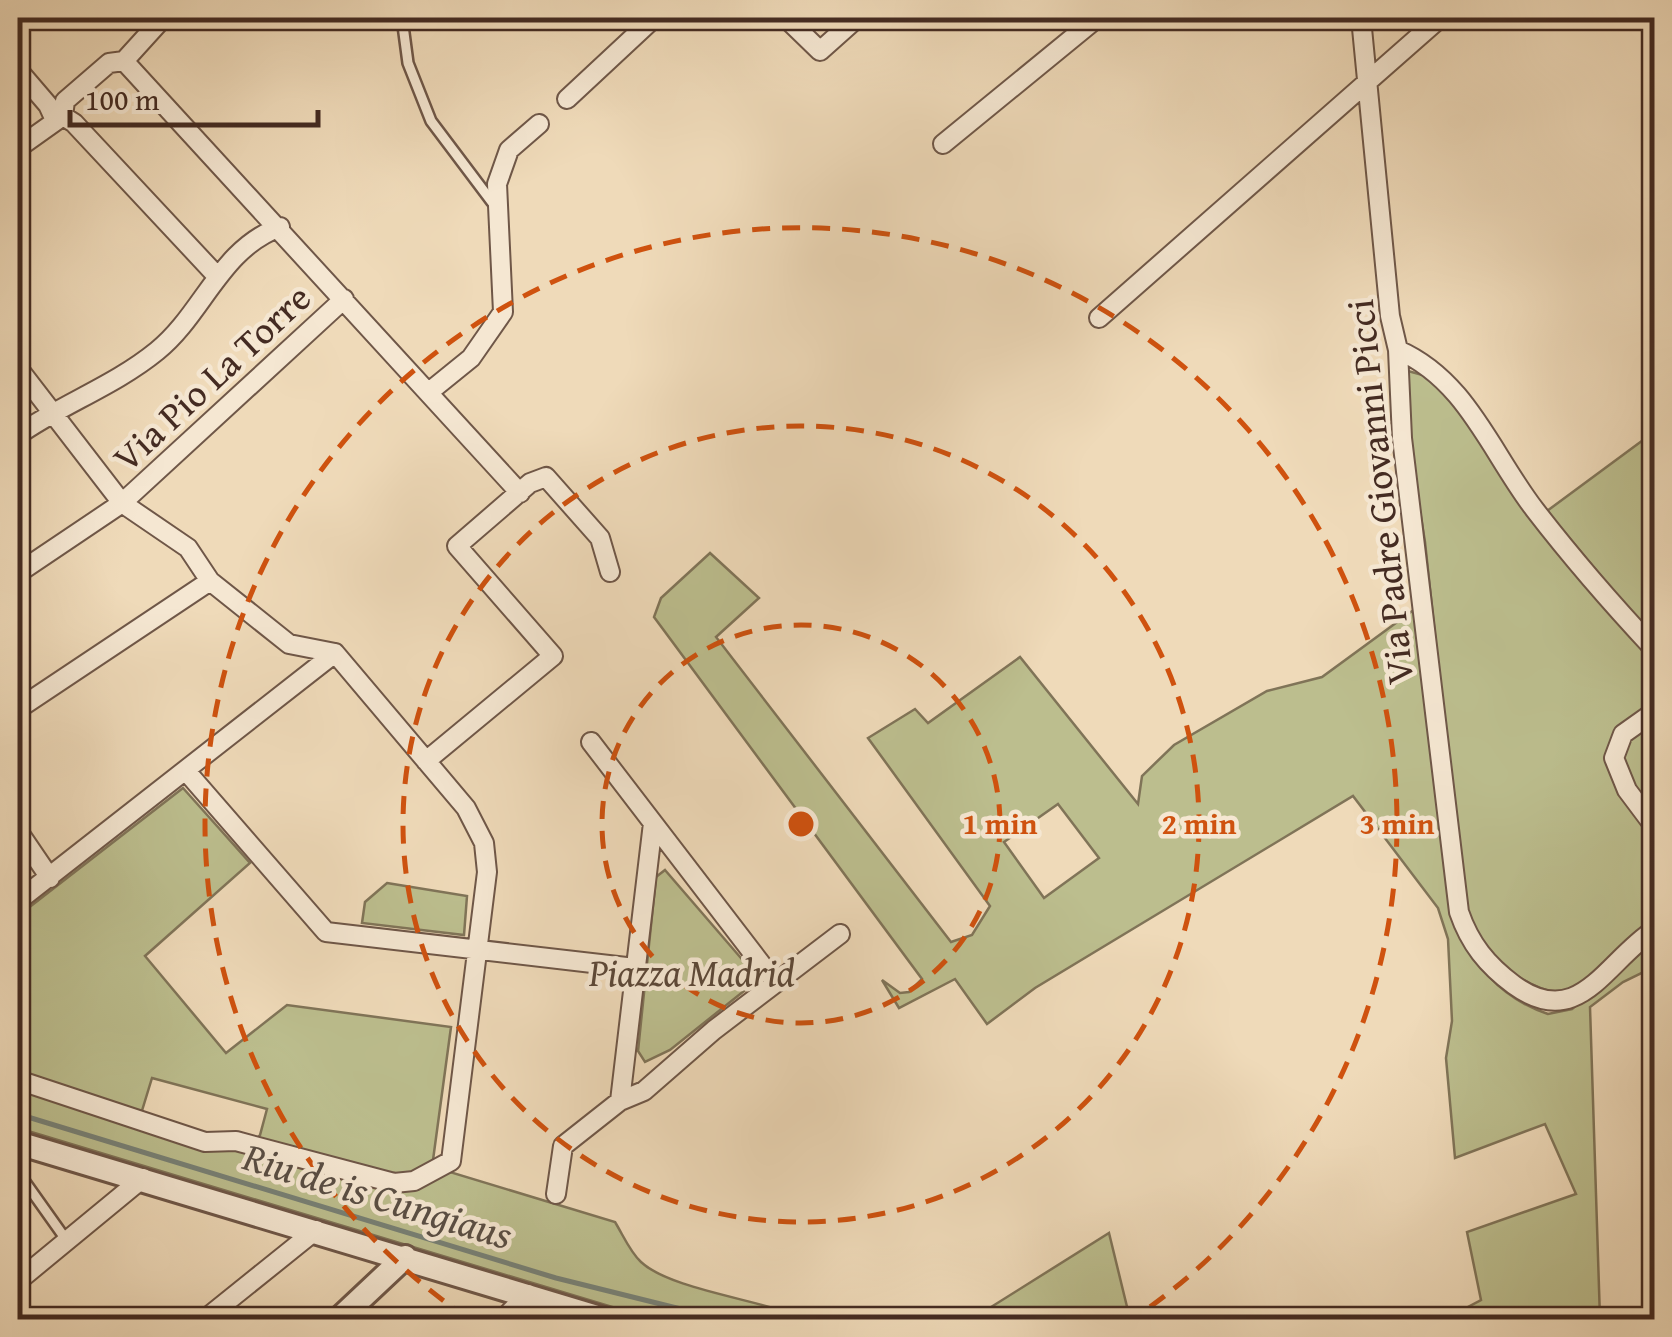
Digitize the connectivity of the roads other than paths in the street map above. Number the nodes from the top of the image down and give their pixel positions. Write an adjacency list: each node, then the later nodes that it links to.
1 (162, 18): 9 (street)
2 (402, 18): 17 (lane)
3 (654, 18): 12 (street)
4 (786, 18): 5 (street)
5 (857, 18)
6 (1097, 18): 15 (street)
7 (1361, 18): 11 (street, Via Padre Giovanni Picci)
8 (1440, 18): 11 (street)
9 (124, 61): 13 (street); 18 (street)
10 (18, 70): 13 (street)
11 (1368, 80): 21 (street); 22 (street, Via Padre Giovanni Picci)
12 (567, 100)
13 (58, 117): 16 (street); 19 (street)
14 (539, 124): 17 (street)
15 (943, 144)
16 (18, 148)
17 (495, 209): 24 (street)
18 (280, 226): 19 (street); 20 (street)
19 (216, 275): 25 (street)
20 (344, 299): 24 (street); 28 (street, Via Pio La Torre)
21 (1099, 318)
22 (1398, 350): 32 (street); 46 (street, Via Padre Giovanni Picci)
23 (18, 368): 25 (street)
24 (429, 392): 27 (street)
25 (50, 413): 26 (street); 28 (street)
26 (18, 435)
27 (520, 492): 29 (street); 37 (street)
28 (122, 503): 30 (street, Via Pio La Torre); 31 (street)
29 (610, 572)
30 (18, 574)
31 (210, 581): 33 (street); 34 (street)
32 (1654, 648)
33 (334, 653): 37 (street); 38 (street)
34 (18, 708)
35 (1654, 712): 40 (street)
36 (591, 742): 39 (street)
37 (426, 760): 48 (street)
38 (186, 771): 44 (street); 48 (street)
39 (653, 823): 42 (street); 43 (street)
40 (1654, 826)
41 (18, 831): 44 (street)
42 (680, 858): 43 (street); 50 (street)
43 (648, 868): 49 (street)
44 (50, 878): 45 (street)
45 (18, 902)
46 (1654, 930)
47 (840, 934): 50 (street)
48 (477, 950): 49 (street); 52 (street)
49 (635, 968): 51 (street)
50 (775, 982): 53 (street)
51 (624, 1070): 53 (street); 54 (street)
52 (18, 1080)
53 (652, 1084): 54 (street)
54 (620, 1100): 58 (street)
55 (18, 1142): 57 (street)
56 (18, 1172): 60 (lane)
57 (143, 1178): 59 (street); 60 (street)
58 (556, 1194)
59 (316, 1230): 61 (street); 64 (street)
60 (66, 1241): 62 (street)
61 (404, 1257): 63 (street); 65 (street)
62 (18, 1281)
63 (528, 1294): 66 (street); 67 (street)
64 (204, 1320)
65 (338, 1320)
66 (502, 1320)
67 (607, 1320)

